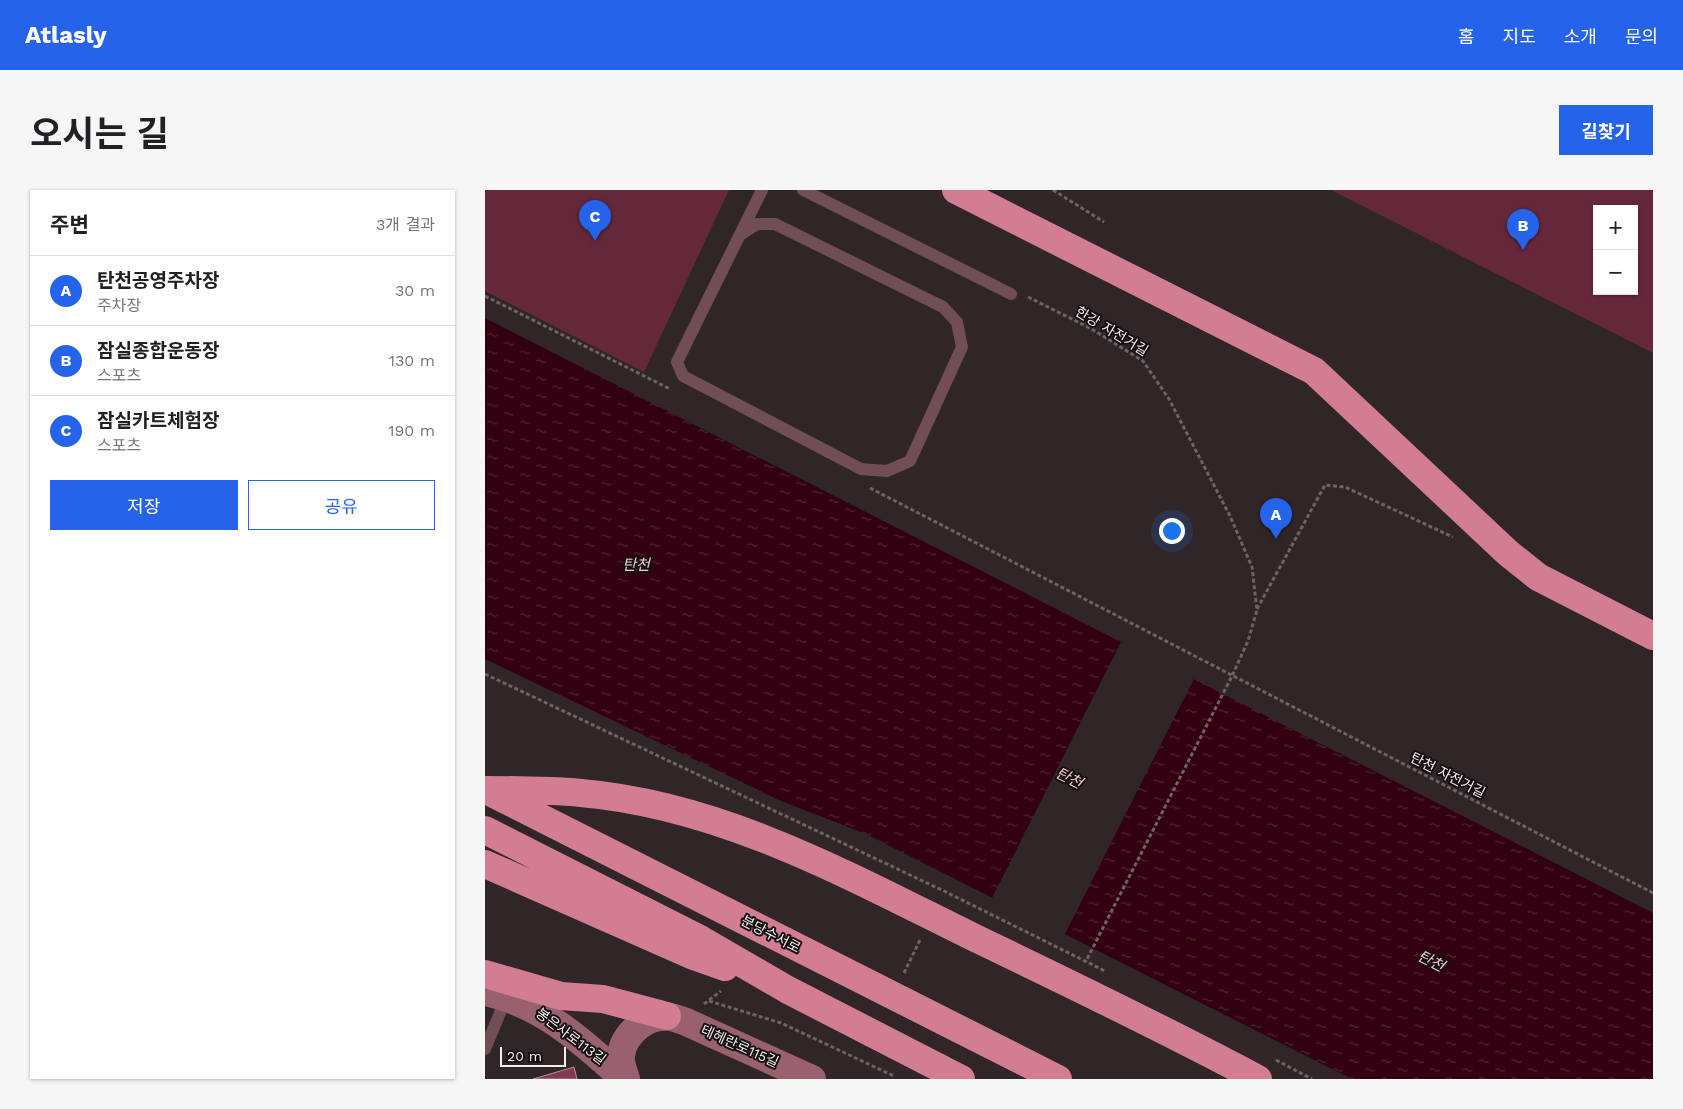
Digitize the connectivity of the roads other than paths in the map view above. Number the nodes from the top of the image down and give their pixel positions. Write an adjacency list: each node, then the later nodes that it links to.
1 (762, 190): 4 (lane)
2 (803, 190): 5 (lane)
3 (955, 190): 6 (highway)
4 (740, 235): 4 (lane)
5 (1017, 294)
6 (1653, 636)
7 (485, 790): 20 (highway, 분당수서로); 21 (highway)
8 (485, 830): 12 (highway)
9 (485, 864): 12 (highway)
10 (485, 960): 14 (highway)
11 (485, 974): 14 (highway)
12 (788, 990): 19 (highway)
13 (496, 994): 16 (lane); 17 (street, 봉은사로113길)
14 (603, 999): 15 (highway)
15 (667, 1016): 17 (street); 18 (street, 테헤란로115길)
16 (485, 1049)
17 (625, 1079)
18 (812, 1079)
19 (961, 1079)
20 (1058, 1079)
21 (1259, 1079)

